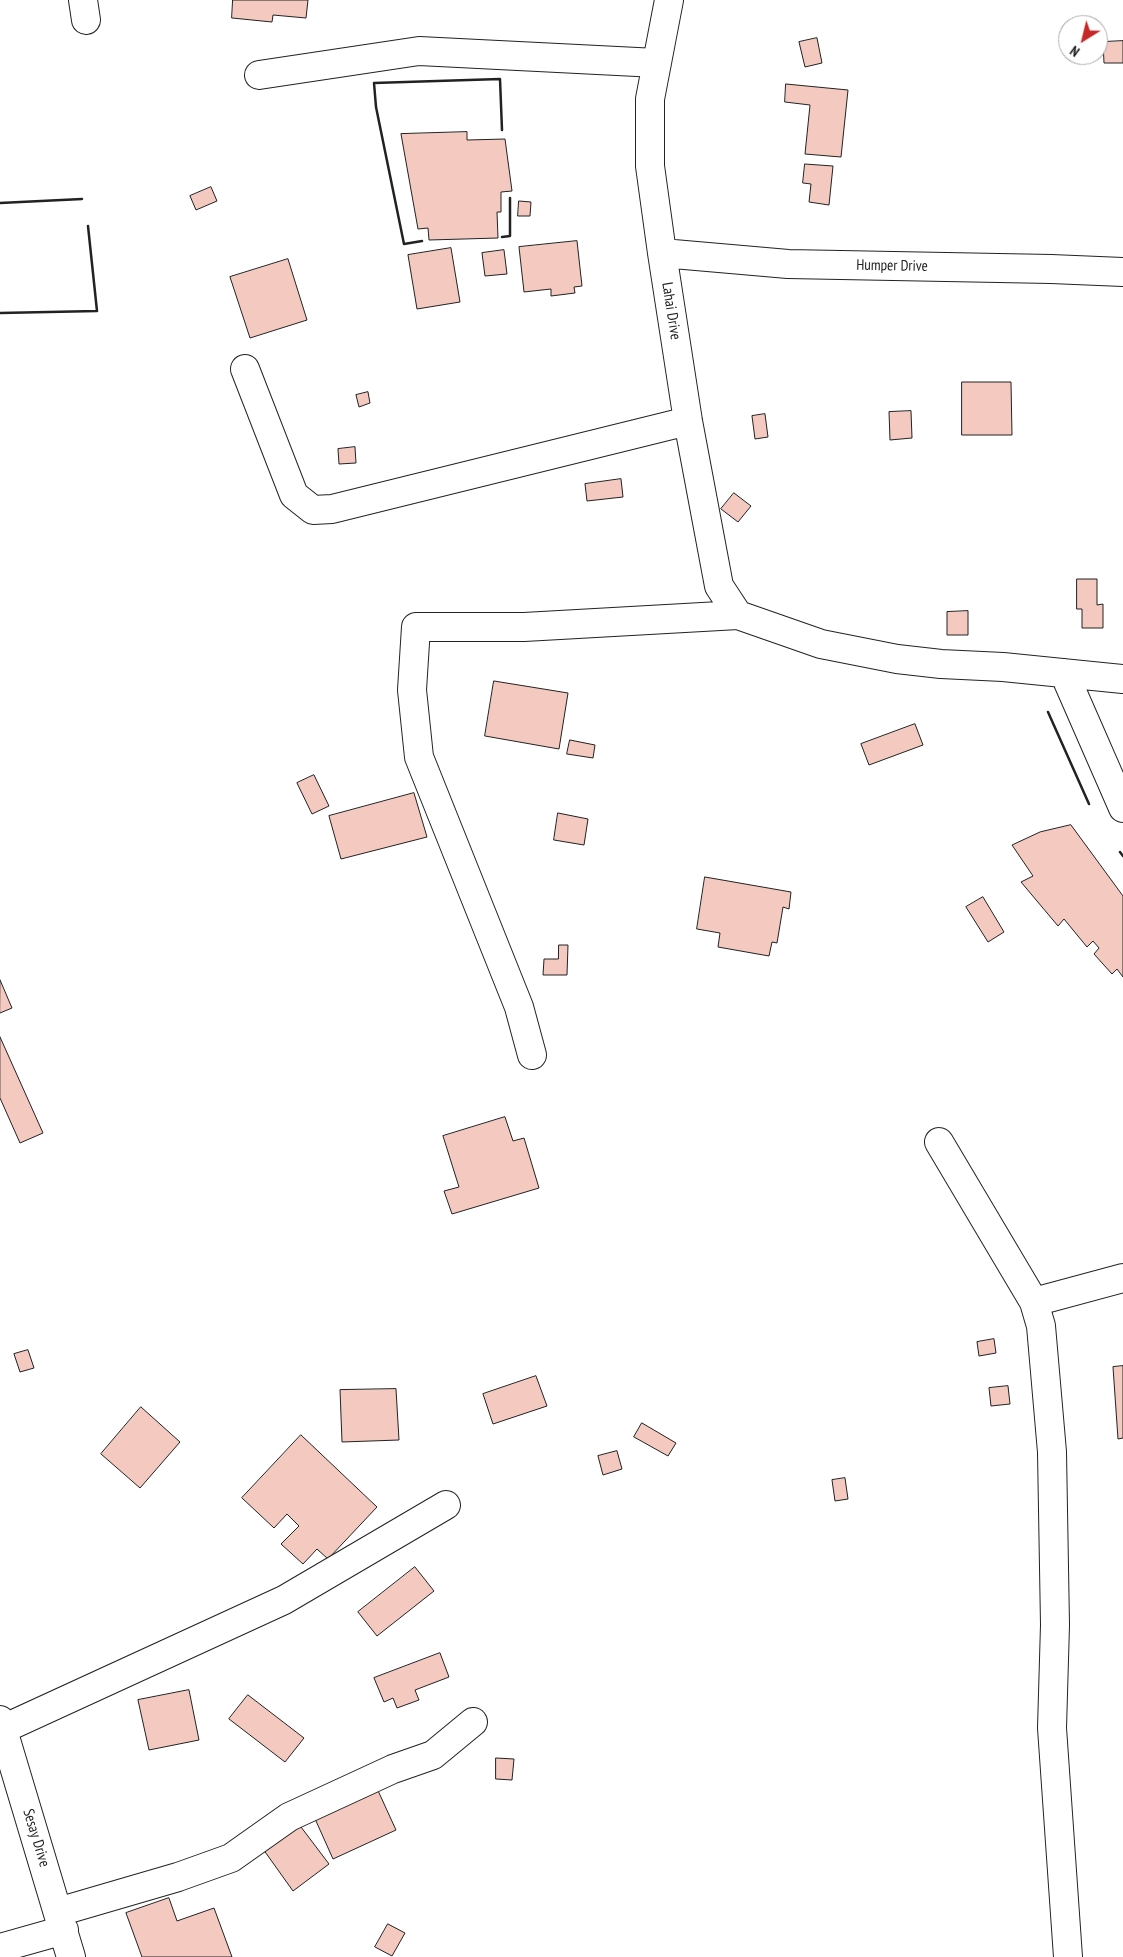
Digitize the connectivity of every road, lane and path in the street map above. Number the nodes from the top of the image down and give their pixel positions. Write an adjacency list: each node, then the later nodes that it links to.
1 (669, 0): 2 (street, Lahai Drive)
2 (657, 63): 3 (street); 4 (street, Lahai Drive)
3 (259, 75)
4 (662, 253): 5 (street, Humper Drive); 7 (street, Lahai Drive)
5 (1123, 272)
6 (245, 368): 7 (street)
7 (688, 421): 8 (street, Lahai Drive)
8 (738, 615): 9 (street); 12 (street)
9 (1064, 673): 10 (street); 11 (street)
10 (1123, 679)
11 (1123, 808)
12 (532, 1055)
13 (939, 1142): 15 (street)
14 (1123, 1278): 15 (street)
15 (1034, 1302): 22 (street)
16 (446, 1505): 18 (street)
17 (473, 1722): 19 (street)
18 (2, 1724): 19 (street, Sesay Drive)
19 (61, 1921): 20 (street); 21 (street, Sesay Drive)
20 (0, 1948)
21 (71, 1957)
22 (1068, 1957)

